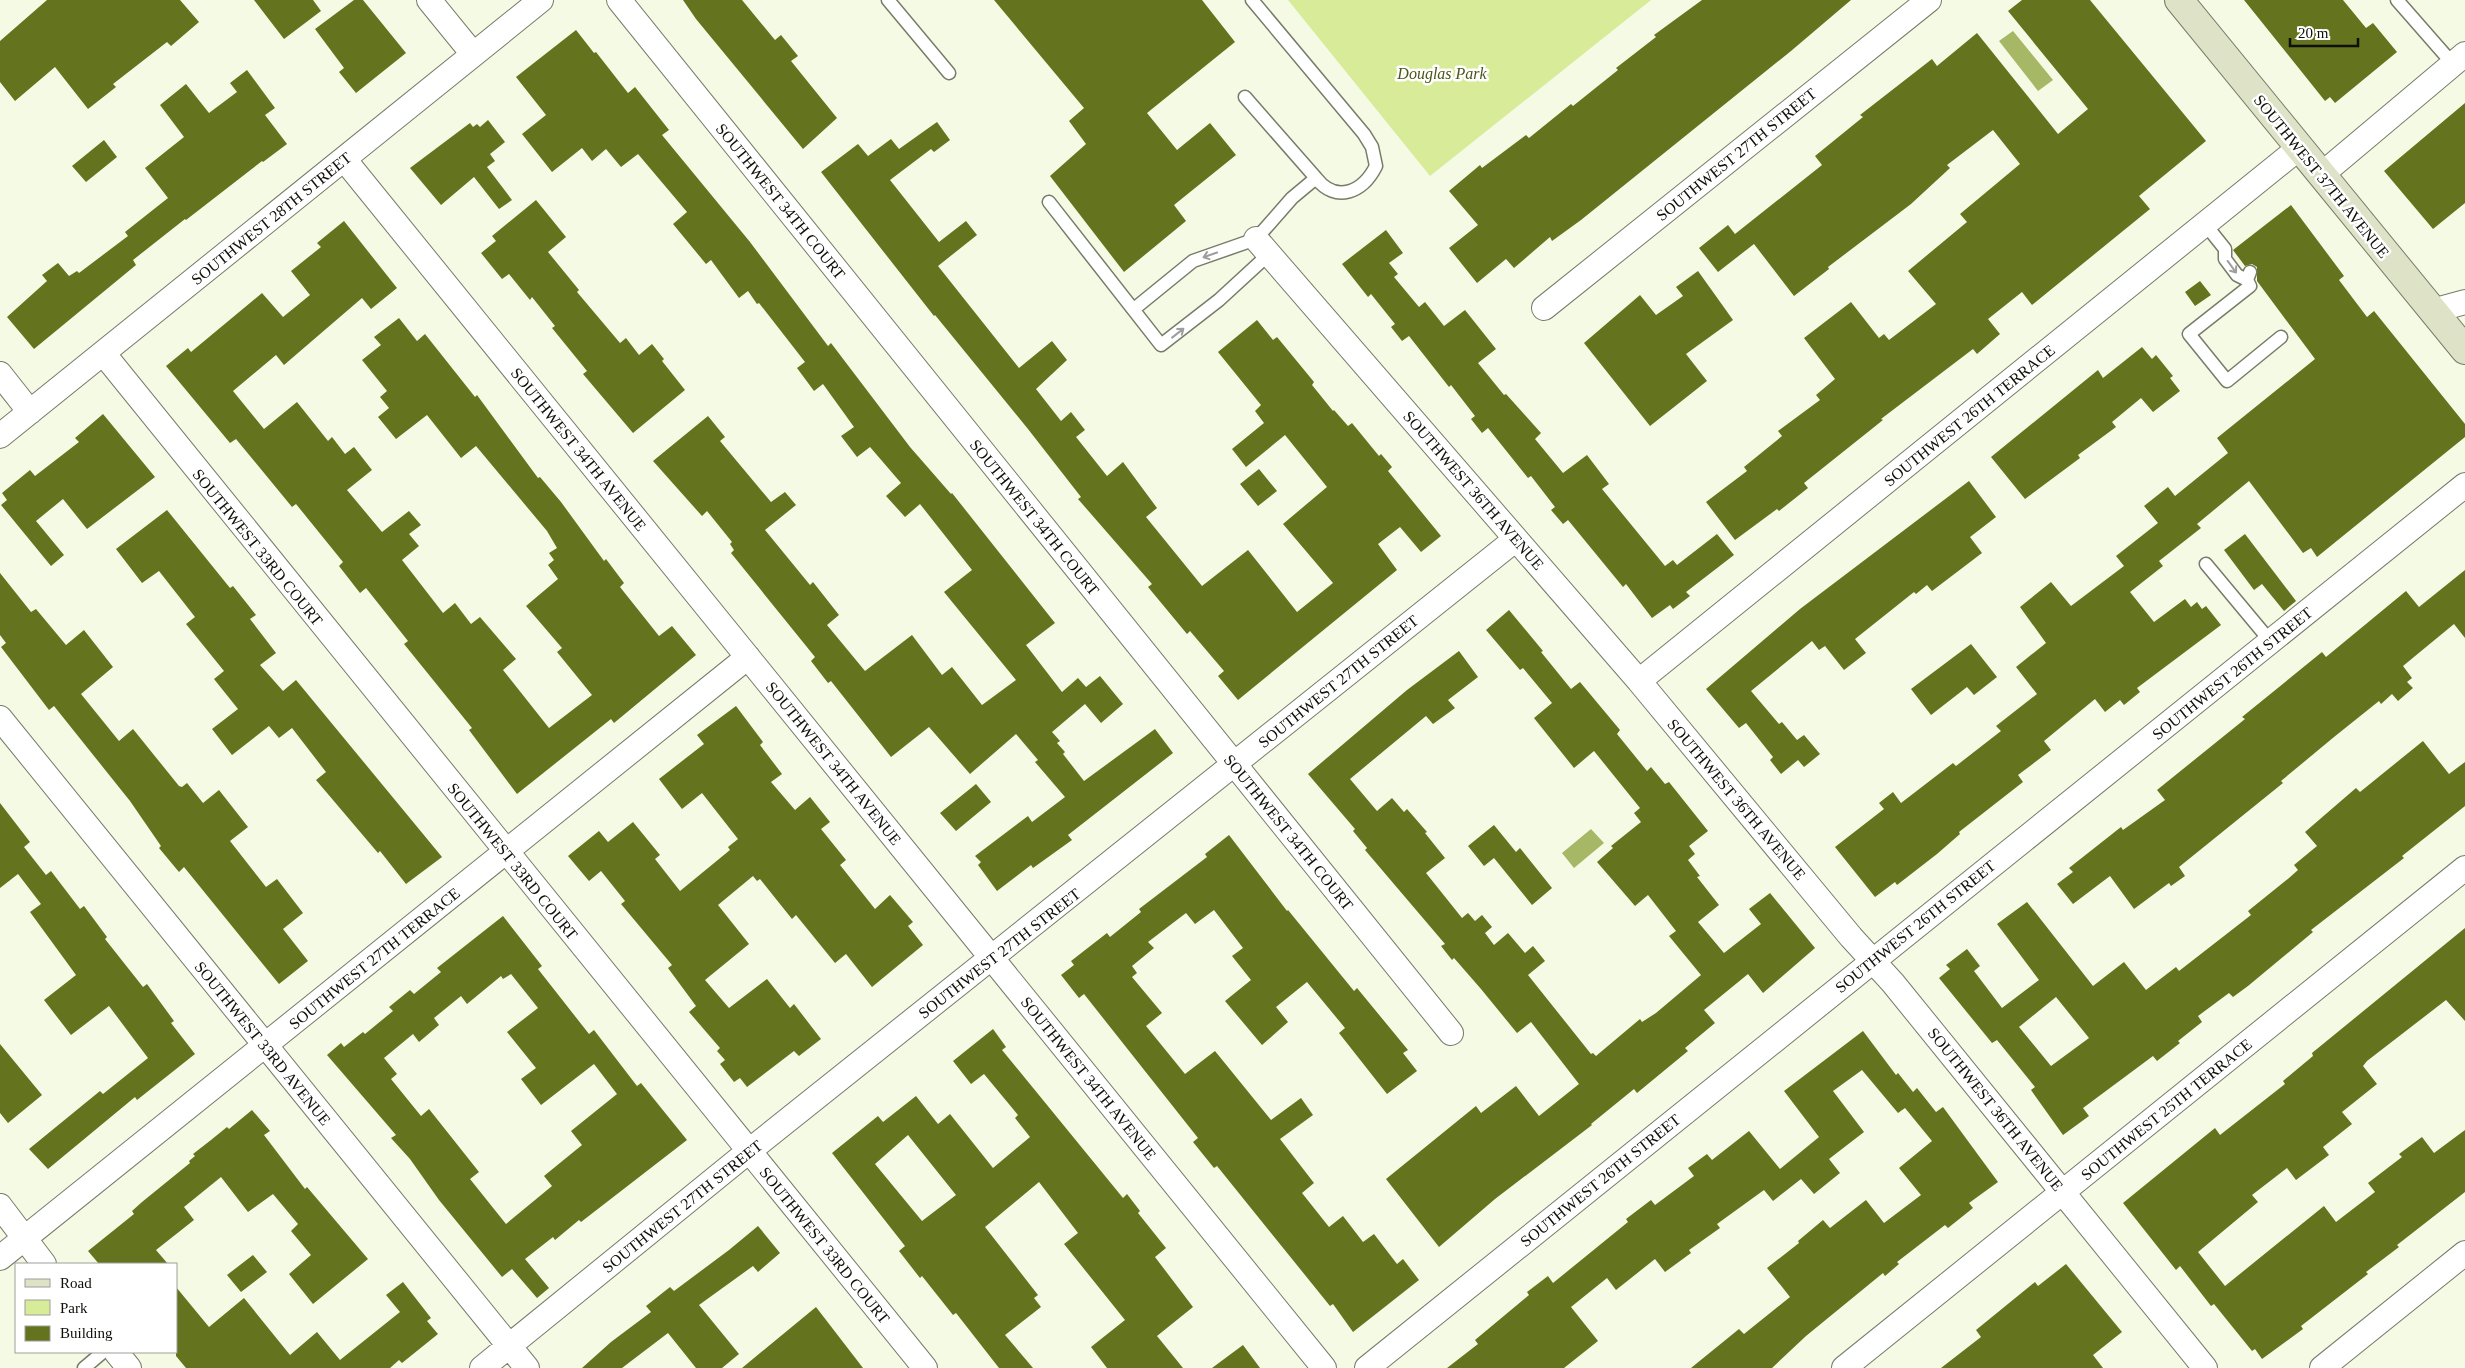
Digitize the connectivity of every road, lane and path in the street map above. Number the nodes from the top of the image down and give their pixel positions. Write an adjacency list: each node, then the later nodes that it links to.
1 (429, 0): 9 (street)
2 (541, 0): 9 (street, SOUTHWEST 28TH STREET)
3 (619, 0): 37 (street, SOUTHWEST 34TH COURT)
4 (888, 0): 11 (lane)
5 (1252, 0): 16 (lane)
6 (1929, 0): 21 (street, SOUTHWEST 27TH STREET)
7 (2179, 0): 13 (main road, SOUTHWEST 37TH AVENUE)
8 (2397, 0): 10 (lane)
9 (473, 54): 14 (street, SOUTHWEST 28TH STREET)
10 (2459, 59): 15 (street)
11 (949, 73)
12 (1245, 97): 16 (lane)
13 (2299, 148): 15 (main road, SOUTHWEST 37TH AVENUE); 18 (street, SOUTHWEST 26TH TERRACE)
14 (344, 159): 26 (street, SOUTHWEST 28TH STREET); 34 (street, SOUTHWEST 34TH AVENUE)
15 (2321, 175): 23 (main road, SOUTHWEST 37TH AVENUE)
16 (1316, 178): 19 (lane)
17 (1049, 202): 22 (lane)
18 (2206, 224): 24 (lane, one-way to 24); 35 (street, SOUTHWEST 26TH TERRACE)
19 (1263, 247): 22 (lane, one-way to 22); 22 (lane, one-way to 19); 31 (street, SOUTHWEST 36TH AVENUE)
20 (2465, 302): 23 (street)
21 (1544, 308)
22 (1134, 309)
23 (2432, 311): 25 (main road, SOUTHWEST 37TH AVENUE)
24 (2281, 338)
25 (2465, 350)
26 (103, 353): 28 (street, SOUTHWEST 28TH STREET); 38 (street, SOUTHWEST 33RD COURT)
27 (0, 374): 28 (street)
28 (30, 412): 29 (street, SOUTHWEST 28TH STREET)
29 (0, 436)
30 (2465, 484): 33 (street, SOUTHWEST 26TH STREET)
31 (1516, 539): 35 (street, SOUTHWEST 36TH AVENUE); 37 (street, SOUTHWEST 27TH STREET)
32 (2206, 564): 33 (lane)
33 (2271, 642): 41 (street, SOUTHWEST 26TH STREET)
34 (748, 657): 38 (street, SOUTHWEST 27TH TERRACE); 40 (street, SOUTHWEST 34TH AVENUE)
35 (1639, 681): 41 (street, SOUTHWEST 36TH AVENUE)
36 (0, 718): 43 (street, SOUTHWEST 33RD AVENUE)
37 (1235, 765): 40 (street, SOUTHWEST 27TH STREET); 42 (street, SOUTHWEST 34TH COURT)
38 (506, 852): 43 (street, SOUTHWEST 27TH TERRACE); 44 (street, SOUTHWEST 33RD COURT)
39 (2465, 868): 45 (street, SOUTHWEST 25TH TERRACE)
40 (992, 958): 44 (street, SOUTHWEST 27TH STREET); 59 (street, SOUTHWEST 34TH AVENUE)
41 (1872, 960): 45 (street, SOUTHWEST 36TH AVENUE); 60 (street, SOUTHWEST 26TH STREET)
42 (1451, 1034)
43 (265, 1045): 47 (street, SOUTHWEST 27TH TERRACE); 51 (street, SOUTHWEST 33RD AVENUE)
44 (749, 1151): 51 (street, SOUTHWEST 27TH STREET); 58 (street, SOUTHWEST 33RD COURT)
45 (2063, 1192): 61 (street, SOUTHWEST 25TH TERRACE); 62 (street, SOUTHWEST 36TH AVENUE)
46 (0, 1206): 47 (street)
47 (25, 1238): 49 (street, SOUTHWEST 27TH TERRACE); 50 (street)
48 (2465, 1253): 63 (street)
49 (0, 1258)
50 (43, 1263)
51 (509, 1346): 56 (street, SOUTHWEST 27TH STREET); 57 (street, SOUTHWEST 33RD AVENUE)
52 (103, 1353): 54 (lane)
53 (117, 1353): 55 (street)
54 (84, 1368)
55 (129, 1368)
56 (482, 1368)
57 (526, 1368)
58 (925, 1368)
59 (1324, 1368)
60 (1367, 1368)
61 (1844, 1368)
62 (2205, 1368)
63 (2322, 1368)

